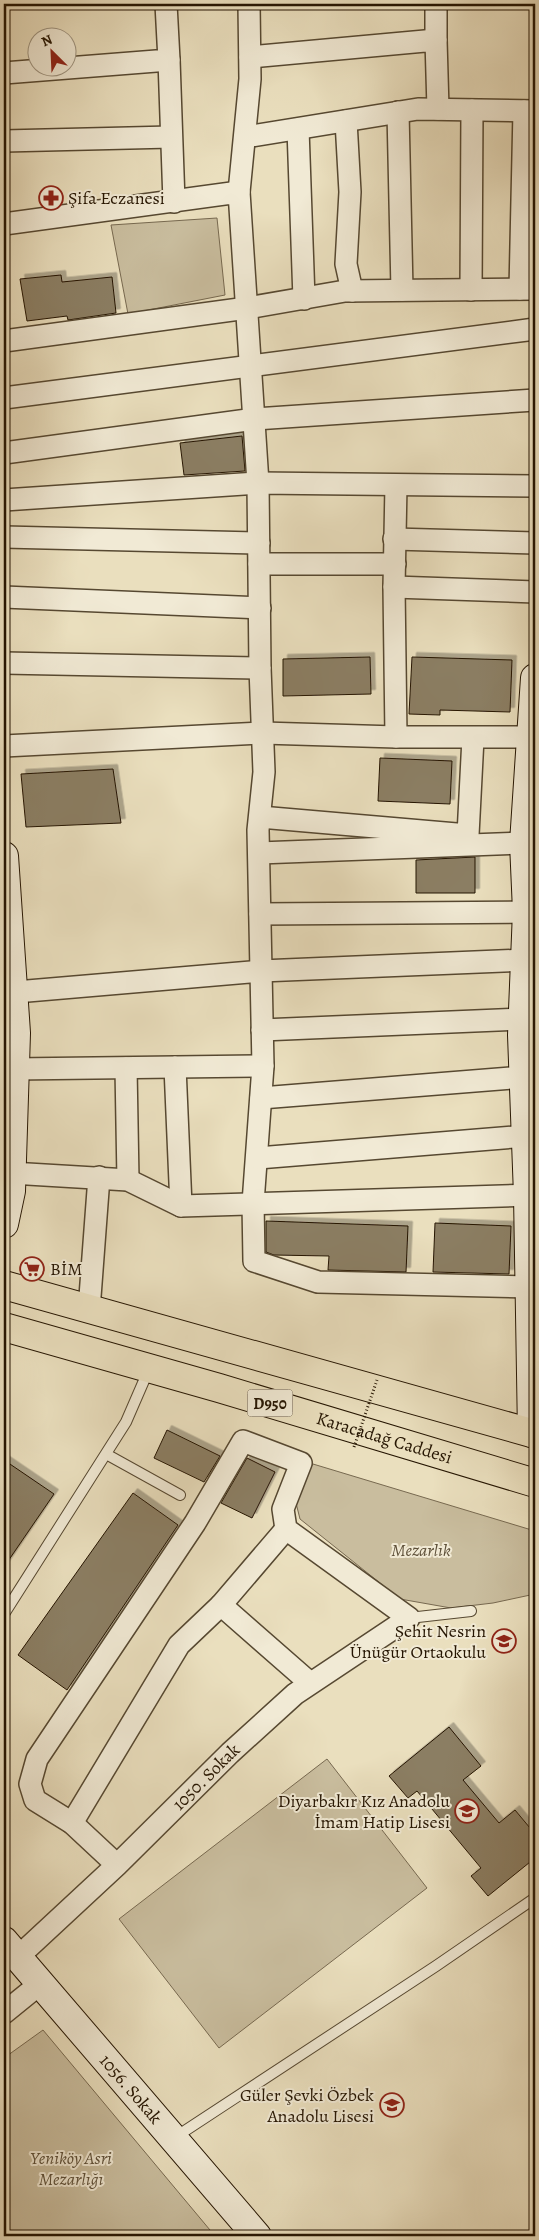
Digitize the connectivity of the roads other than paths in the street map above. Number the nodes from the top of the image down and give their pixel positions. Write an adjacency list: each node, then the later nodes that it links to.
1 (166, 4): 6 (street)
2 (249, 4): 5 (street)
3 (436, 4): 4 (street)
4 (436, 40): 5 (street); 8 (street)
5 (250, 57): 14 (street)
6 (169, 60): 7 (street); 15 (street)
7 (4, 73)
8 (438, 110): 9 (street); 11 (street)
9 (472, 110): 10 (street); 22 (street)
10 (530, 111): 20 (street)
11 (398, 112): 12 (street); 21 (street)
12 (346, 121): 13 (street); 23 (street)
13 (298, 128): 14 (street); 24 (street)
14 (245, 137): 17 (street)
15 (171, 138): 16 (street); 18 (street)
16 (4, 141)
17 (240, 192): 18 (street); 25 (street)
18 (174, 202): 19 (street)
19 (4, 224)
20 (528, 289): 22 (street)
21 (402, 290): 22 (street); 23 (street)
22 (471, 290)
23 (352, 291): 24 (street)
24 (304, 299): 25 (street)
25 (247, 308): 27 (street); 28 (street)
26 (535, 329): 28 (street)
27 (4, 341)
28 (251, 364): 29 (street); 31 (street)
29 (4, 398)
30 (535, 400): 31 (street)
31 (255, 420): 32 (street); 33 (street)
32 (4, 453)
33 (258, 483): 34 (street); 36 (street); 39 (street)
34 (396, 485): 35 (street); 38 (street)
35 (535, 486)
36 (4, 500)
37 (4, 537): 39 (street)
38 (394, 539): 40 (street); 42 (street)
39 (259, 543): 41 (street)
40 (535, 543)
41 (259, 564): 42 (street); 46 (street)
42 (395, 564): 43 (street)
43 (394, 587): 44 (street); 51 (street)
44 (535, 592)
45 (4, 597): 46 (street)
46 (260, 608): 48 (street)
47 (4, 664): 48 (street)
48 (260, 668): 50 (street)
49 (535, 678): 52 (street)
50 (263, 733): 51 (street); 54 (street); 55 (street)
51 (396, 737): 53 (street)
52 (533, 737): 53 (street); 56 (street)
53 (473, 738): 55 (street)
54 (4, 746)
55 (260, 817): 57 (street)
56 (524, 844): 57 (street); 59 (street)
57 (259, 853): 61 (street)
58 (4, 856): 60 (street)
59 (531, 911): 61 (street); 62 (street)
60 (6, 913): 64 (street)
61 (260, 914): 63 (street)
62 (525, 960): 63 (street); 66 (street)
63 (261, 971): 64 (street); 65 (street)
64 (8, 993): 70 (street)
65 (262, 1030): 66 (street); 67 (street)
66 (527, 1030): 71 (street)
67 (263, 1066): 68 (street); 72 (street)
68 (175, 1067): 69 (street); 80 (street)
69 (126, 1068): 70 (street); 77 (street)
70 (14, 1069): 75 (street)
71 (524, 1077): 72 (street); 73 (street)
72 (261, 1098): 74 (street)
73 (527, 1136): 74 (street); 78 (street)
74 (258, 1158): 79 (street)
75 (11, 1173): 76 (street); 81 (street)
76 (99, 1177): 77 (street); 84 (street)
77 (128, 1180): 80 (street)
78 (532, 1195): 79 (street); 83 (street)
79 (253, 1204): 80 (street); 83 (street)
80 (181, 1206)
81 (4, 1224)
82 (4, 1285): 84 (highway, D950)
83 (530, 1287): 87 (street)
84 (89, 1310): 87 (highway, D950)
85 (4, 1327): 86 (highway, Karacadağ Caddesi / D950)
86 (149, 1368): 88 (lane); 89 (highway, Karacadağ Caddesi / D950)
87 (533, 1433)
88 (106, 1454): 90 (lane); 94 (lane)
89 (535, 1483)
90 (180, 1495)
91 (286, 1529): 92 (street); 95 (street); 97 (street)
92 (221, 1605): 96 (street); 97 (street)
93 (471, 1611): 95 (lane)
94 (4, 1614)
95 (409, 1618): 96 (street, 1050. Sokak)
96 (310, 1683): 98 (street, 1050. Sokak)
97 (72, 1823): 98 (street)
98 (118, 1865): 100 (street, 1050. Sokak)
99 (535, 1898): 103 (lane)
100 (11, 1949): 101 (street, 1056. Sokak)
101 (41, 1983): 102 (street); 103 (street, 1056. Sokak)
102 (4, 2013)
103 (173, 2138): 104 (street, 1056. Sokak)
104 (257, 2236)

